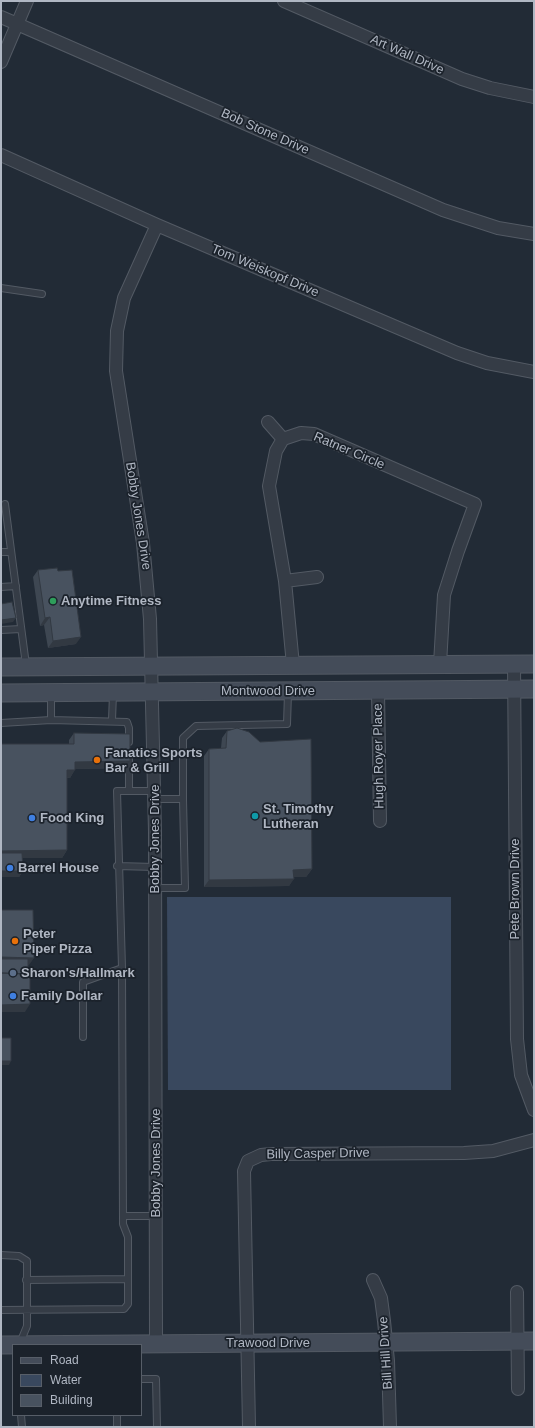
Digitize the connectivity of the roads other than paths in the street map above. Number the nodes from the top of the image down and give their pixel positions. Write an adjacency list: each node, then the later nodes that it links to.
1 (27, 1): 4 (street)
2 (284, 1): 6 (street, Art Wall Drive)
3 (1, 17): 4 (street, Bob Stone Drive)
4 (17, 24): 5 (street); 9 (street, Bob Stone Drive)
5 (1, 62)
6 (534, 97)
7 (1, 155): 8 (street, Tom Weiskopf Drive)
8 (157, 225): 12 (street, Tom Weiskopf Drive); 30 (street, Bobby Jones Drive)
9 (534, 234)
10 (1, 288): 11 (lane)
11 (42, 294)
12 (534, 372)
13 (268, 422): 14 (street)
14 (283, 439): 19 (street); 24 (street, Ratner Circle)
15 (5, 504): 17 (lane)
16 (1, 552): 17 (lane)
17 (11, 552): 20 (lane)
18 (317, 577): 19 (street)
19 (285, 581): 27 (street)
20 (16, 586): 21 (lane); 22 (lane)
21 (1, 587)
22 (21, 628): 23 (lane); 29 (lane)
23 (1, 630)
24 (440, 664): 25 (main road, Montwood Drive); 27 (main road, Montwood Drive)
25 (514, 664): 26 (main road, Montwood Drive); 31 (street, Pete Brown Drive)
26 (534, 664)
27 (292, 666): 30 (main road, Montwood Drive)
28 (1, 667): 29 (main road, Montwood Drive)
29 (26, 667): 30 (main road, Montwood Drive)
30 (151, 667): 36 (street, Bobby Jones Drive)
31 (514, 689): 32 (main road, Montwood Drive); 34 (main road, Montwood Drive); 51 (street, Pete Brown Drive)
32 (534, 689)
33 (288, 691): 34 (main road, Montwood Drive); 36 (main road, Montwood Drive); 44 (lane)
34 (378, 691): 45 (street, Hugh Royer Place)
35 (112, 692): 36 (main road, Montwood Drive); 38 (main road, Montwood Drive); 40 (lane)
36 (152, 692): 43 (street, Bobby Jones Drive)
37 (1, 693): 38 (main road, Montwood Drive)
38 (50, 693): 39 (lane)
39 (51, 720): 40 (lane); 41 (lane)
40 (112, 720): 42 (lane)
41 (1, 723)
42 (129, 791): 43 (lane); 46 (lane)
43 (155, 795): 44 (lane); 47 (street, Bobby Jones Drive)
44 (183, 799): 48 (lane)
45 (380, 821)
46 (117, 866): 47 (lane); 49 (lane)
47 (155, 867): 48 (street, Bobby Jones Drive)
48 (155, 888): 54 (street, Bobby Jones Drive)
49 (122, 968): 50 (lane); 53 (lane)
50 (83, 1038)
51 (534, 1110)
52 (534, 1140): 64 (street, Billy Casper Drive)
53 (123, 1216): 54 (lane); 56 (lane)
54 (156, 1216): 67 (street, Bobby Jones Drive)
55 (1, 1255): 57 (lane)
56 (128, 1279): 57 (lane); 61 (lane)
57 (26, 1280): 61 (lane)
58 (373, 1280): 63 (street, Bill Hill Drive)
59 (517, 1292): 62 (street)
60 (1, 1310): 61 (lane)
61 (27, 1310): 65 (lane)
62 (526, 1341): 63 (main road, Trawood Drive); 71 (street)
63 (386, 1342): 64 (main road, Trawood Drive); 78 (street, Bill Hill Drive)
64 (246, 1343): 67 (main road, Trawood Drive); 77 (street, Billy Casper Drive)
65 (20, 1344)
66 (142, 1344): 67 (main road, Trawood Drive)
67 (156, 1344)
68 (1, 1345): 69 (main road, Trawood Drive)
69 (12, 1345)
70 (142, 1379): 76 (lane)
71 (518, 1389)
72 (22, 1416): 74 (lane)
73 (117, 1416): 75 (lane)
74 (22, 1427)
75 (117, 1427)
76 (157, 1427)
77 (248, 1427)
78 (390, 1427)

